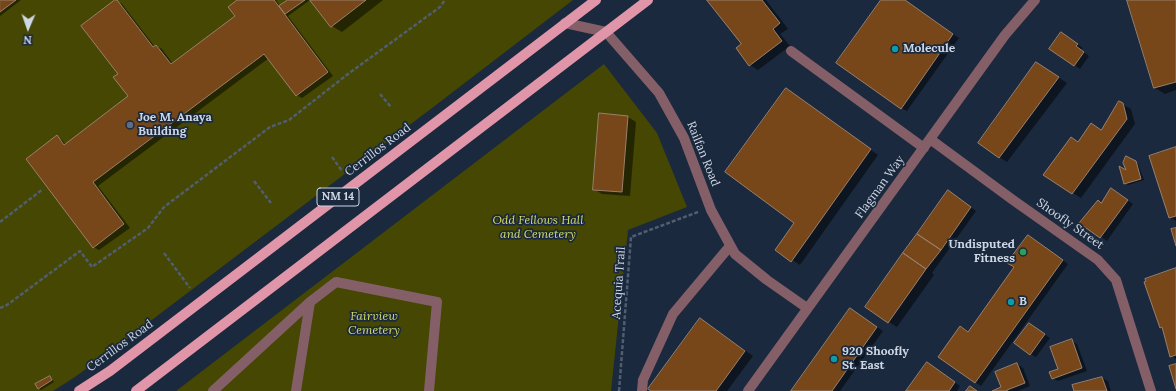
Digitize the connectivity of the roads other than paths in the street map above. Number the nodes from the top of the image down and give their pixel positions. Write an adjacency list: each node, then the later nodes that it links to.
1 (596, 0): 4 (main road, Cerrillos Road / NM 14)
2 (648, 0): 5 (main road, NM 14)
3 (1035, 0): 7 (street, Flagman Way)
4 (565, 23): 5 (street); 12 (main road, Cerrillos Road / NM 14)
5 (606, 32): 9 (street, Railfan Road); 13 (main road, NM 14)
6 (791, 51): 8 (street)
7 (930, 139): 8 (street, Flagman Way); 19 (street, Shoofly Street)
8 (924, 148): 11 (street, Flagman Way)
9 (730, 246): 11 (street, Railfan Road); 17 (street)
10 (310, 302): 14 (street); 15 (street); 16 (street)
11 (807, 308): 18 (street, Flagman Way)
12 (79, 391)
13 (136, 391)
14 (213, 391)
15 (296, 391)
16 (429, 391)
17 (642, 391)
18 (748, 391)
19 (1151, 391)

